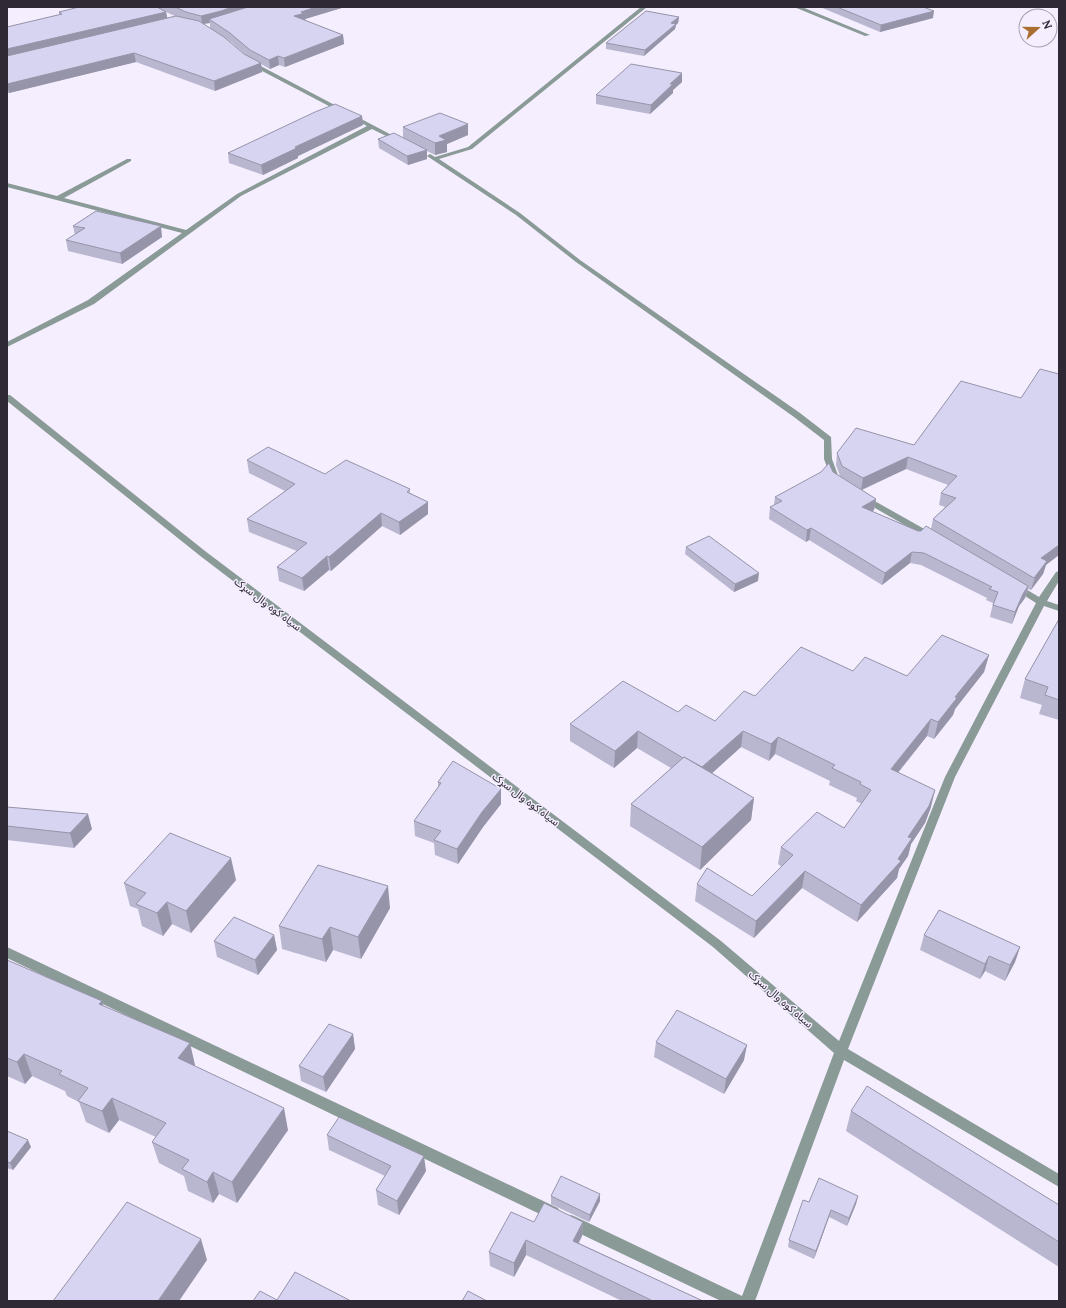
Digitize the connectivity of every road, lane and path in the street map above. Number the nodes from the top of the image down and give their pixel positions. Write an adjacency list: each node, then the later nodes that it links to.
1 (644, 7): 13 (street)
2 (797, 7): 3 (street)
3 (867, 35)
4 (243, 57): 5 (street)
5 (372, 126): 6 (street); 10 (street)
6 (406, 144)
7 (129, 160): 9 (street)
8 (7, 185): 9 (street)
9 (60, 198): 10 (street)
10 (187, 232): 11 (street)
11 (7, 345)
12 (7, 397): 21 (street, سیاه کوه وال سړک)
13 (842, 484)
14 (856, 493): 15 (street)
15 (938, 541)
16 (1059, 574): 18 (street)
17 (1007, 582): 18 (street)
18 (1041, 602): 19 (street); 21 (street)
19 (1059, 608)
20 (7, 952): 23 (street)
21 (841, 1051): 22 (street, سیاه کوه وال سړک); 24 (street)
22 (1059, 1181)
23 (737, 1301)
24 (748, 1301)

